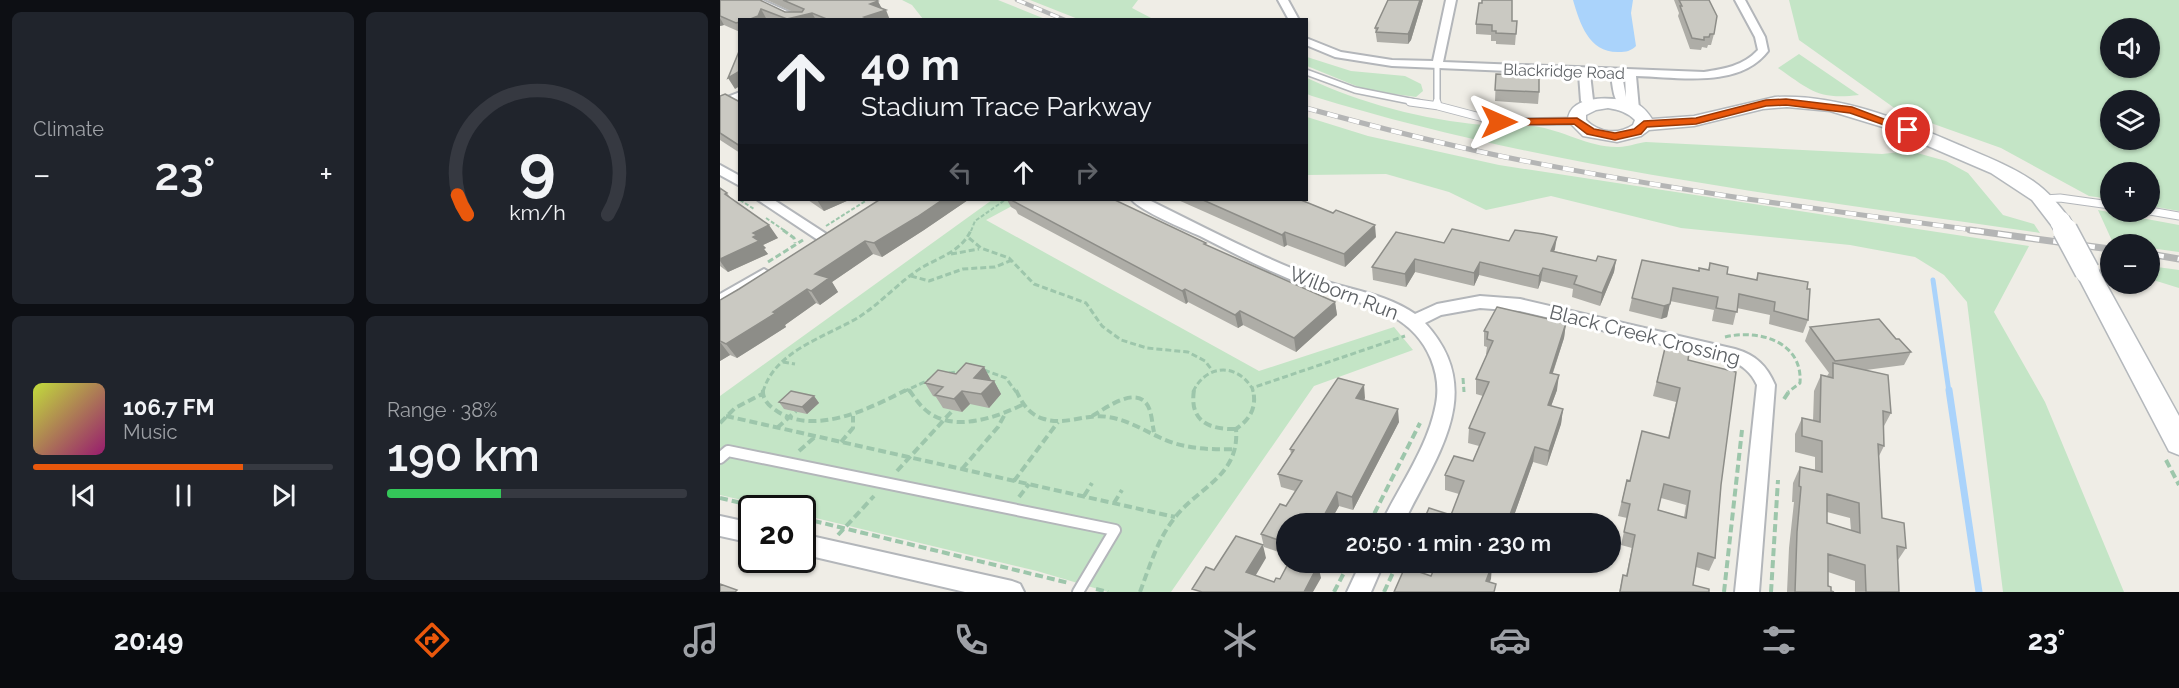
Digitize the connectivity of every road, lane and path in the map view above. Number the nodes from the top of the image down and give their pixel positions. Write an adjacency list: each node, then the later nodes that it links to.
1 (754, 0): 5 (street)
2 (1283, 0): 6 (street)
3 (1451, 0): 8 (street)
4 (1740, 0): 12 (street, Blackridge Road)
5 (797, 18)
6 (1293, 18)
7 (1308, 42): 8 (street, Blackridge Road)
8 (1437, 66): 9 (street, Blackridge Road); 16 (lane)
9 (1584, 72): 11 (street, Blackridge Road); 15 (street)
10 (1308, 73): 16 (lane)
11 (1616, 73): 12 (street, Blackridge Road); 17 (street)
12 (1630, 74): 17 (street)
13 (738, 96): 14 (street)
14 (720, 104)
15 (1591, 105): 17 (street); 18 (street)
16 (1439, 106): 18 (lane)
17 (1634, 113): 18 (street); 21 (street)
18 (1577, 121)
19 (720, 169): 20 (street)
20 (738, 181)
21 (2044, 199): 27 (lane); 73 (street, bridge)
22 (741, 201): 32 (path)
23 (767, 201): 30 (street)
24 (865, 201): 30 (path)
25 (1004, 201): 31 (path)
26 (1140, 201): 39 (street, Wilborn Run)
27 (2100, 204)
28 (2160, 213): 29 (lane)
29 (2179, 216)
30 (824, 234): 32 (street); 32 (path)
31 (968, 238): 33 (path); 34 (path)
32 (800, 246): 36 (path)
33 (979, 249): 34 (path); 35 (path)
34 (949, 255): 37 (path)
35 (1012, 260): 37 (path); 46 (path)
36 (771, 265): 38 (street)
37 (911, 276): 42 (path)
38 (720, 301)
39 (1407, 329): 41 (path); 50 (path); 90 (street, Wilborn Run); 110 (street, Black Creek Crossing)
40 (1719, 339): 53 (path)
41 (1410, 340)
42 (783, 362): 43 (path); 52 (path)
43 (795, 364)
44 (971, 370): 47 (path)
45 (983, 370): 55 (path)
46 (1212, 370): 50 (path); 68 (path)
47 (946, 374)
48 (1462, 375): 54 (path)
49 (939, 376): 51 (path)
50 (1252, 388): 68 (path)
51 (908, 389): 60 (path); 63 (path)
52 (762, 394): 59 (path); 61 (path)
53 (1783, 401)
54 (1463, 402)
55 (1022, 405): 58 (path); 65 (path)
56 (953, 410): 63 (path)
57 (796, 411): 61 (path)
58 (1005, 414): 63 (path); 78 (path)
59 (726, 416): 66 (path); 67 (path)
60 (853, 416): 61 (path); 72 (path)
61 (789, 417): 67 (path)
62 (1090, 417): 65 (path); 70 (path); 70 (path)
63 (945, 418): 75 (path)
64 (1421, 421): 89 (path)
65 (1058, 422): 80 (path)
66 (720, 423)
67 (777, 428): 71 (path)
68 (1236, 429): 74 (path)
69 (1742, 430): 109 (path)
70 (1155, 434): 74 (path)
71 (816, 436): 72 (path); 77 (path)
72 (841, 442): 75 (path)
73 (2179, 442)
74 (1236, 449): 92 (path)
75 (909, 457): 78 (path); 81 (path)
76 (720, 458): 77 (lane)
77 (787, 463): 81 (lane)
78 (962, 469): 80 (path)
79 (1779, 473): 111 (path)
80 (1014, 481): 84 (path)
81 (886, 483): 95 (path); 102 (lane)
82 (1092, 483): 84 (path)
83 (1122, 490): 87 (path)
84 (1084, 496): 87 (path)
85 (720, 498): 86 (path)
86 (738, 502)
87 (1114, 503): 92 (path)
88 (1424, 504): 91 (path)
89 (1375, 513)
90 (1397, 513)
91 (1420, 513)
92 (1175, 517): 105 (path)
93 (816, 521): 95 (path)
94 (720, 526): 96 (street)
95 (845, 528): 97 (path); 102 (path)
96 (738, 530)
97 (816, 546)
98 (816, 547): 103 (street)
99 (1344, 573): 106 (path)
100 (1368, 573): 107 (street)
101 (1393, 573): 108 (path)
102 (1080, 589): 104 (path)
103 (1012, 592)
104 (1108, 592)
105 (1140, 592)
106 (1335, 592)
107 (1359, 592)
108 (1384, 592)
109 (1724, 592)
110 (1747, 592)
111 (1771, 592)

